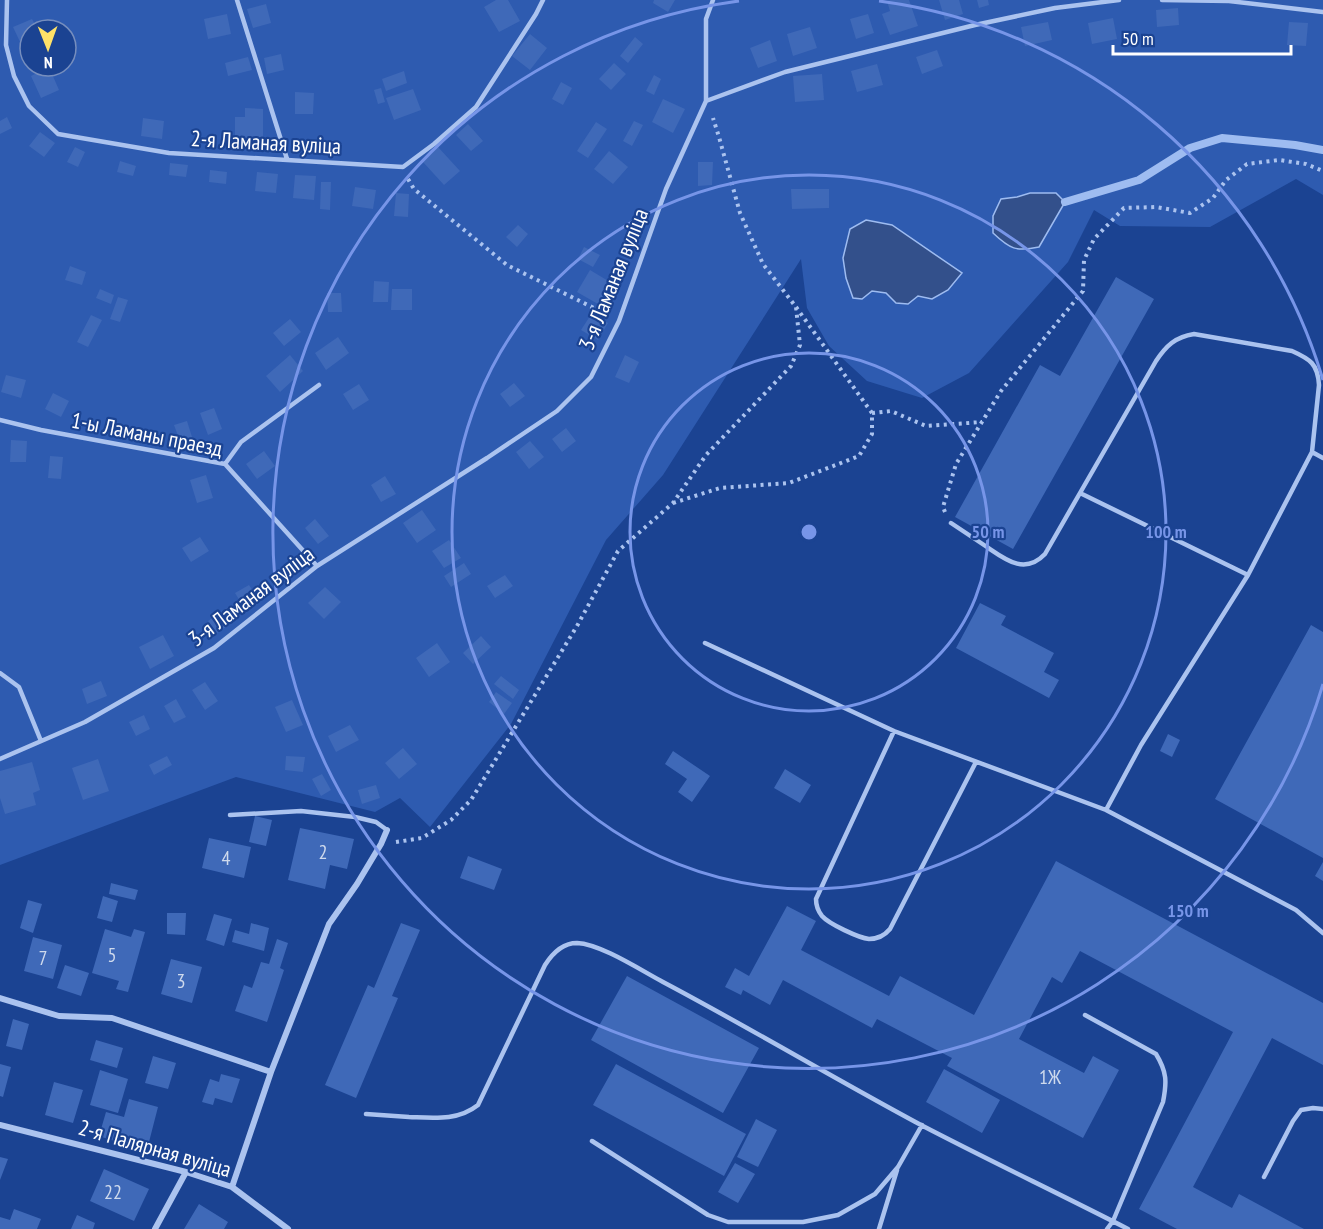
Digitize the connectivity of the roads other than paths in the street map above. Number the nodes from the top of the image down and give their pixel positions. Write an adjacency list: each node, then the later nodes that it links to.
1 (7, 0): 9 (lane, 2-я Ламаная вуліца)
2 (237, 0): 9 (lane)
3 (543, 0): 9 (lane, 2-я Ламаная вуліца)
4 (713, 0): 8 (lane)
5 (1119, 0): 8 (lane)
6 (1162, 0): 7 (lane)
7 (1323, 12)
8 (706, 101): 17 (lane, 3-я Ламаная вуліца)
9 (287, 159)
10 (319, 385): 14 (lane)
11 (0, 420): 14 (lane, 1-ы Ламаны праезд)
12 (1312, 452): 13 (lane); 15 (lane); 18 (lane)
13 (1323, 458)
14 (225, 464): 17 (lane, 1-ы Ламаны праезд)
15 (1080, 493): 16 (lane); 18 (lane)
16 (951, 524)
17 (317, 566): 22 (lane, 3-я Ламаная вуліца)
18 (1248, 575): 25 (lane)
19 (705, 643): 21 (lane)
20 (0, 673): 22 (lane)
21 (894, 731): 24 (lane); 24 (lane)
22 (42, 741): 23 (lane, 3-я Ламаная вуліца)
23 (0, 759)
24 (976, 762): 25 (lane)
25 (1106, 810): 28 (lane)
26 (230, 815): 27 (lane)
27 (387, 830): 31 (street)
28 (1323, 933)
29 (0, 998): 31 (street)
30 (1085, 1015): 41 (lane)
31 (271, 1072): 40 (street)
32 (1323, 1109): 39 (lane)
33 (366, 1114): 35 (lane)
34 (0, 1125): 38 (street, 2-я Палярная вуліца)
35 (922, 1125): 37 (lane); 41 (lane)
36 (592, 1141): 37 (lane)
37 (898, 1167): 44 (lane)
38 (186, 1172): 40 (street, 2-я Палярная вуліца); 42 (street)
39 (1263, 1177)
40 (232, 1187): 43 (street, 2-я Палярная вуліца)
41 (1113, 1221): 45 (lane); 46 (lane)
42 (155, 1229)
43 (288, 1229)
44 (879, 1229)
45 (1107, 1229)
46 (1128, 1229)

